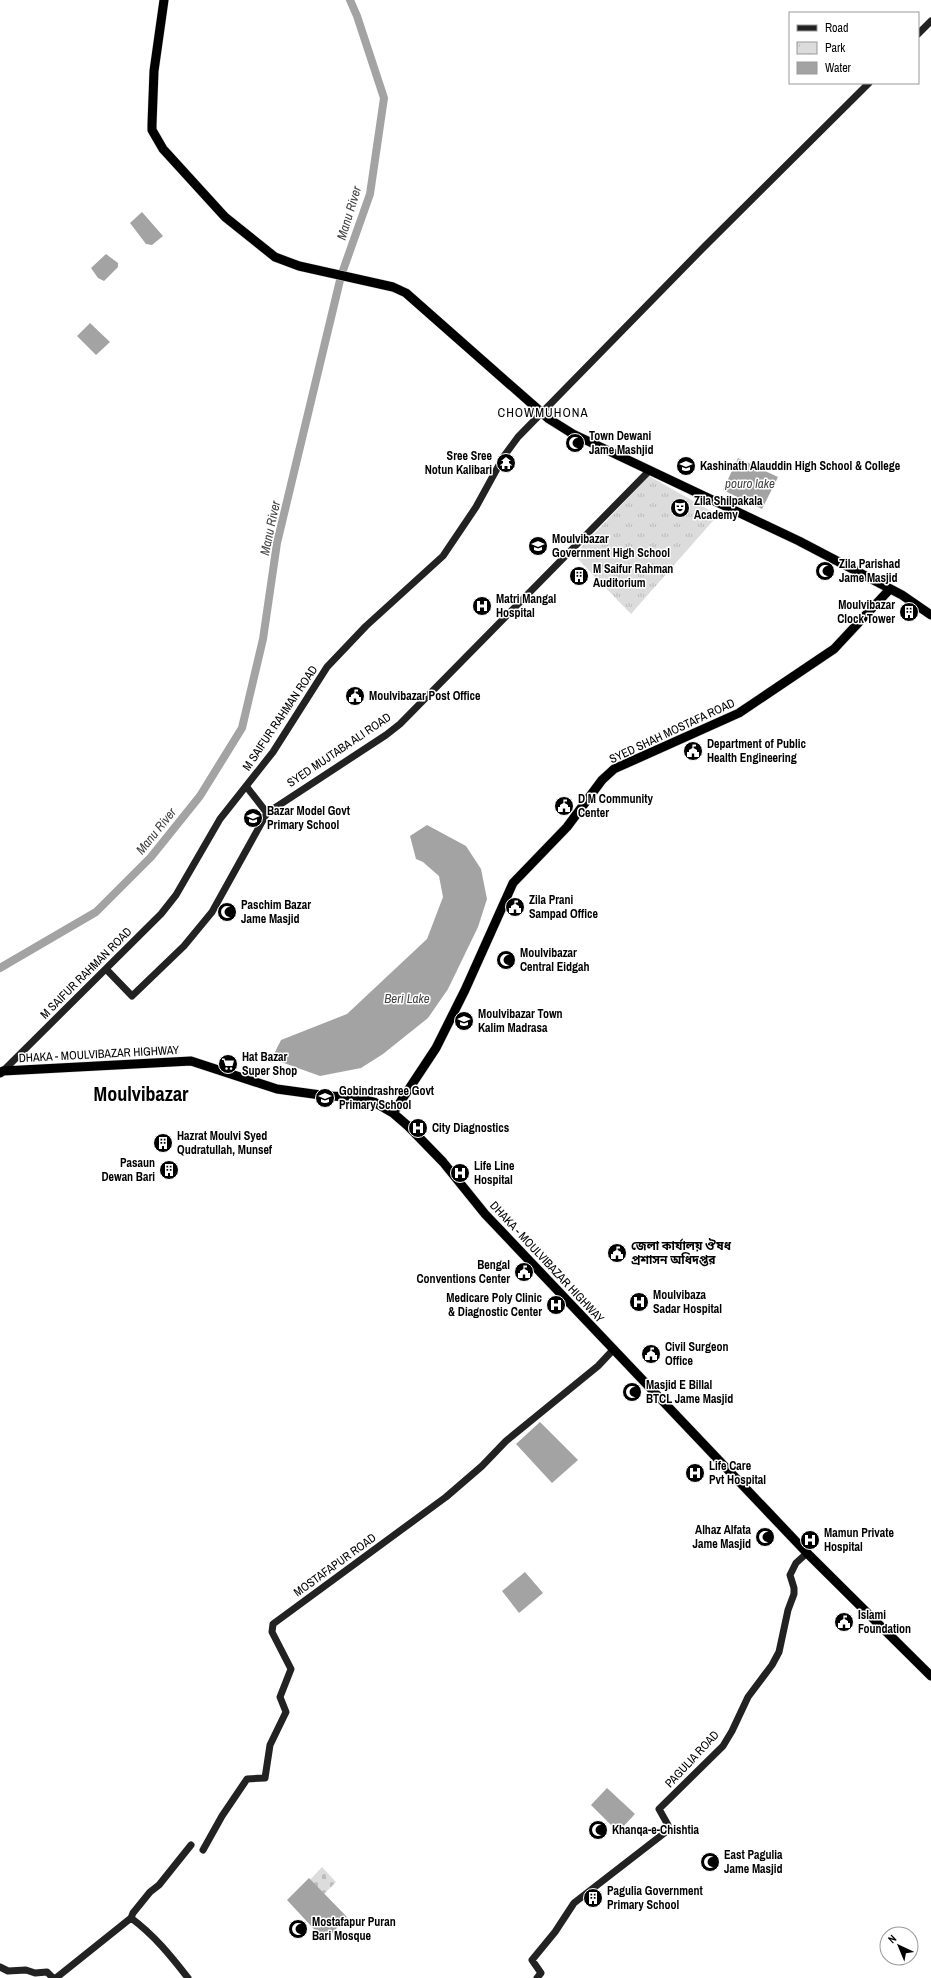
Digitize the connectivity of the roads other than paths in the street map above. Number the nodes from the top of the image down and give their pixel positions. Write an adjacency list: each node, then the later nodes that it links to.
1 (164, 0): 5 (highway)
2 (931, 21): 3 (street)
3 (919, 33)
4 (868, 84): 5 (street, M SAIFUR RAHMAN ROAD)
5 (542, 412): 6 (highway); 9 (street, M SAIFUR RAHMAN ROAD)
6 (650, 470): 7 (highway); 10 (street, SYED MUJTABA ALI ROAD)
7 (890, 589): 8 (highway); 13 (highway, SYED SHAH MOSTAFA ROAD)
8 (931, 615)
9 (246, 786): 10 (street); 11 (street, M SAIFUR RAHMAN ROAD)
10 (267, 813): 11 (street, SYED MUJTABA ALI ROAD)
11 (106, 969): 12 (street, M SAIFUR RAHMAN ROAD)
12 (1, 1072): 13 (highway, DHAKA - MOULVIBAZAR HIGHWAY)
13 (393, 1113): 14 (highway, DHAKA - MOULVIBAZAR HIGHWAY)
14 (613, 1350): 15 (highway, DHAKA - MOULVIBAZAR HIGHWAY); 18 (street, MOSTAFAPUR ROAD)
15 (807, 1553): 16 (highway, DHAKA - MOULVIBAZAR HIGHWAY); 24 (street, PAGULIA ROAD)
16 (931, 1676)
17 (191, 1845): 19 (street)
18 (203, 1850)
19 (131, 1918): 22 (street); 23 (street)
20 (0, 1966): 21 (street)
21 (53, 1978)
22 (56, 1978)
23 (188, 1978)
24 (537, 1978)

